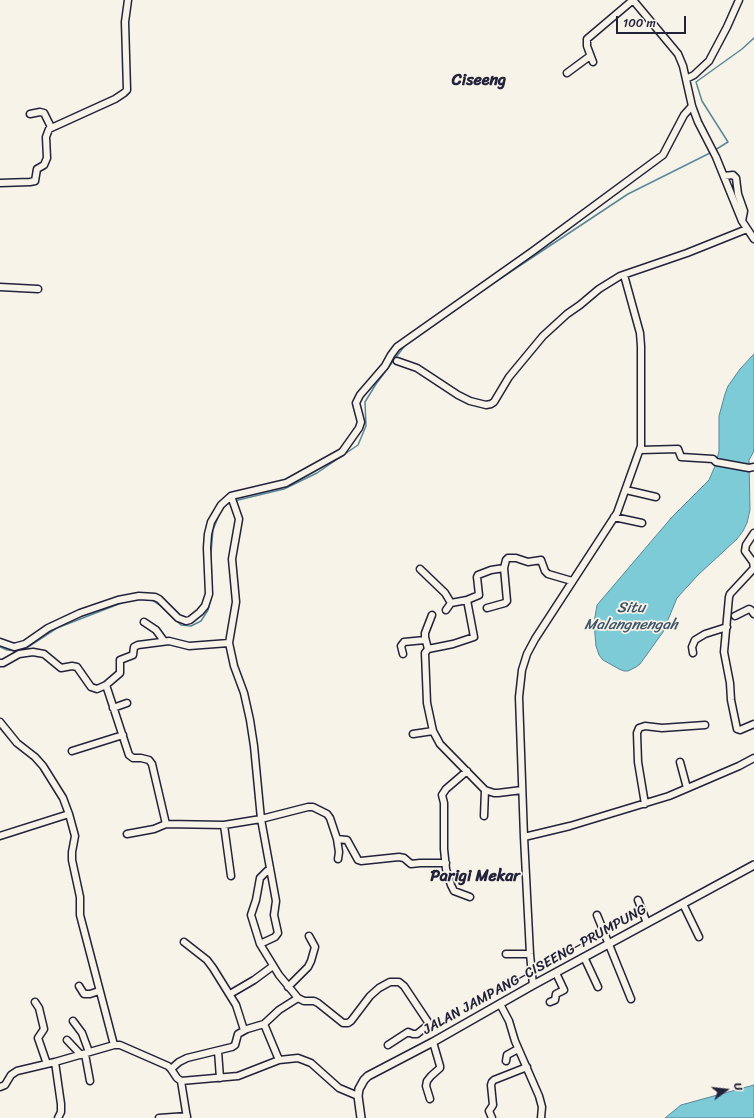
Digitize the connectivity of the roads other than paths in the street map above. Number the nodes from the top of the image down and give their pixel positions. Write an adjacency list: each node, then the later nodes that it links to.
1 (128, 0): 10 (street)
2 (633, 0): 4 (street); 7 (street)
3 (739, 0): 7 (street)
4 (590, 56): 5 (street); 6 (street)
5 (593, 62)
6 (567, 73)
7 (686, 79): 8 (street)
8 (692, 106): 11 (street); 23 (street)
9 (30, 114): 10 (street)
10 (50, 127): 12 (street)
11 (724, 176): 13 (street); 13 (street)
12 (0, 183)
13 (742, 221): 14 (street)
14 (747, 229): 15 (street); 16 (street)
15 (754, 239)
16 (625, 278): 19 (street); 20 (street)
17 (0, 287): 18 (street)
18 (38, 289)
19 (397, 361)
20 (640, 450): 21 (street); 22 (street)
21 (751, 467)
22 (626, 490): 24 (street); 25 (street)
23 (231, 496): 42 (street); 43 (street)
24 (656, 497)
25 (614, 517): 26 (street); 30 (street)
26 (642, 523)
27 (754, 533): 39 (street)
28 (504, 568): 30 (street); 31 (street); 33 (street)
29 (420, 569): 32 (street)
30 (572, 581): 63 (street)
31 (467, 600): 32 (street); 44 (street)
32 (451, 603): 34 (street)
33 (487, 608)
34 (446, 610)
35 (754, 614): 37 (street)
36 (432, 615): 40 (street)
37 (734, 616)
38 (144, 622): 41 (street)
39 (727, 627): 45 (street); 52 (street)
40 (425, 640): 44 (street); 46 (street)
41 (164, 641): 43 (street); 48 (street)
42 (0, 642)
43 (229, 643): 67 (street)
44 (428, 650): 54 (street)
45 (693, 653)
46 (403, 654)
47 (0, 663): 48 (street)
48 (106, 685): 50 (street)
49 (127, 703): 50 (street)
50 (113, 708): 56 (street)
51 (0, 722): 65 (street)
52 (754, 724)
53 (705, 725): 64 (street)
54 (432, 731): 55 (street); 60 (street)
55 (413, 734)
56 (123, 735): 57 (street); 68 (street)
57 (72, 751)
58 (754, 758): 61 (street)
59 (680, 762): 61 (street)
60 (467, 771): 62 (street); 75 (street)
61 (688, 788): 64 (street)
62 (485, 790): 63 (street); 66 (street)
63 (522, 790): 72 (street)
64 (645, 804): 72 (street)
65 (69, 814): 71 (street); 98 (street)
66 (484, 816)
67 (261, 819): 69 (street); 73 (street); 77 (street)
68 (166, 824): 69 (street); 70 (street)
69 (224, 825): 78 (street)
70 (127, 834)
71 (0, 836)
72 (524, 837): 90 (street)
73 (337, 839): 74 (street); 75 (street)
74 (338, 859)
75 (446, 863): 79 (street)
76 (754, 864): 81 (main road, JALAN JAMPANG–CISEENG–PRUMPUNG)
77 (270, 868): 87 (street); 87 (street)
78 (232, 876)
79 (470, 897)
80 (638, 900): 83 (street)
81 (683, 904): 83 (main road, JALAN JAMPANG–CISEENG–PRUMPUNG); 85 (street)
82 (597, 915): 88 (street)
83 (647, 923): 88 (main road, JALAN JAMPANG–CISEENG–PRUMPUNG)
84 (309, 936): 96 (street)
85 (699, 937)
86 (184, 942): 99 (street)
87 (260, 944): 92 (street)
88 (608, 944): 91 (main road, JALAN JAMPANG–CISEENG–PRUMPUNG); 101 (street)
89 (506, 954): 90 (street)
90 (530, 954): 95 (street)
91 (584, 957): 93 (main road, JALAN JAMPANG–CISEENG–PRUMPUNG); 97 (street)
92 (274, 966): 96 (street); 99 (street)
93 (556, 973): 95 (main road, JALAN JAMPANG–CISEENG–PRUMPUNG); 103 (street)
94 (79, 986): 98 (street)
95 (533, 986): 104 (main road, JALAN JAMPANG–CISEENG–PRUMPUNG)
96 (288, 987): 100 (street)
97 (598, 987)
98 (99, 990): 110 (street)
99 (230, 994): 107 (street)
100 (298, 998): 106 (street); 111 (street)
101 (631, 999)
102 (35, 1002): 118 (street)
103 (550, 1002)
104 (500, 1004): 109 (main road, JALAN JAMPANG–CISEENG–PRUMPUNG); 112 (street)
105 (73, 1021): 114 (street)
106 (264, 1024): 107 (street); 115 (street)
107 (244, 1030): 113 (street)
108 (68, 1040): 114 (street)
109 (433, 1042): 125 (main road, JALAN JAMPANG–CISEENG–PRUMPUNG); 126 (street)
110 (114, 1045): 114 (street); 120 (street)
111 (388, 1045)
112 (518, 1049): 116 (street); 119 (street)
113 (218, 1051): 120 (street); 121 (street)
114 (85, 1054): 117 (street); 122 (street)
115 (280, 1060): 121 (street); 125 (street)
116 (506, 1061)
117 (54, 1062): 118 (street); 128 (street)
118 (47, 1064): 124 (street)
119 (527, 1067): 131 (street); 132 (street)
120 (171, 1069): 123 (street)
121 (220, 1078): 123 (street)
122 (90, 1081)
123 (181, 1081): 127 (street)
124 (0, 1087)
125 (358, 1096): 130 (main road)
126 (430, 1099)
127 (187, 1117): 129 (street)
128 (58, 1118)
129 (160, 1118)
130 (361, 1118)
131 (492, 1118)
132 (541, 1118)

